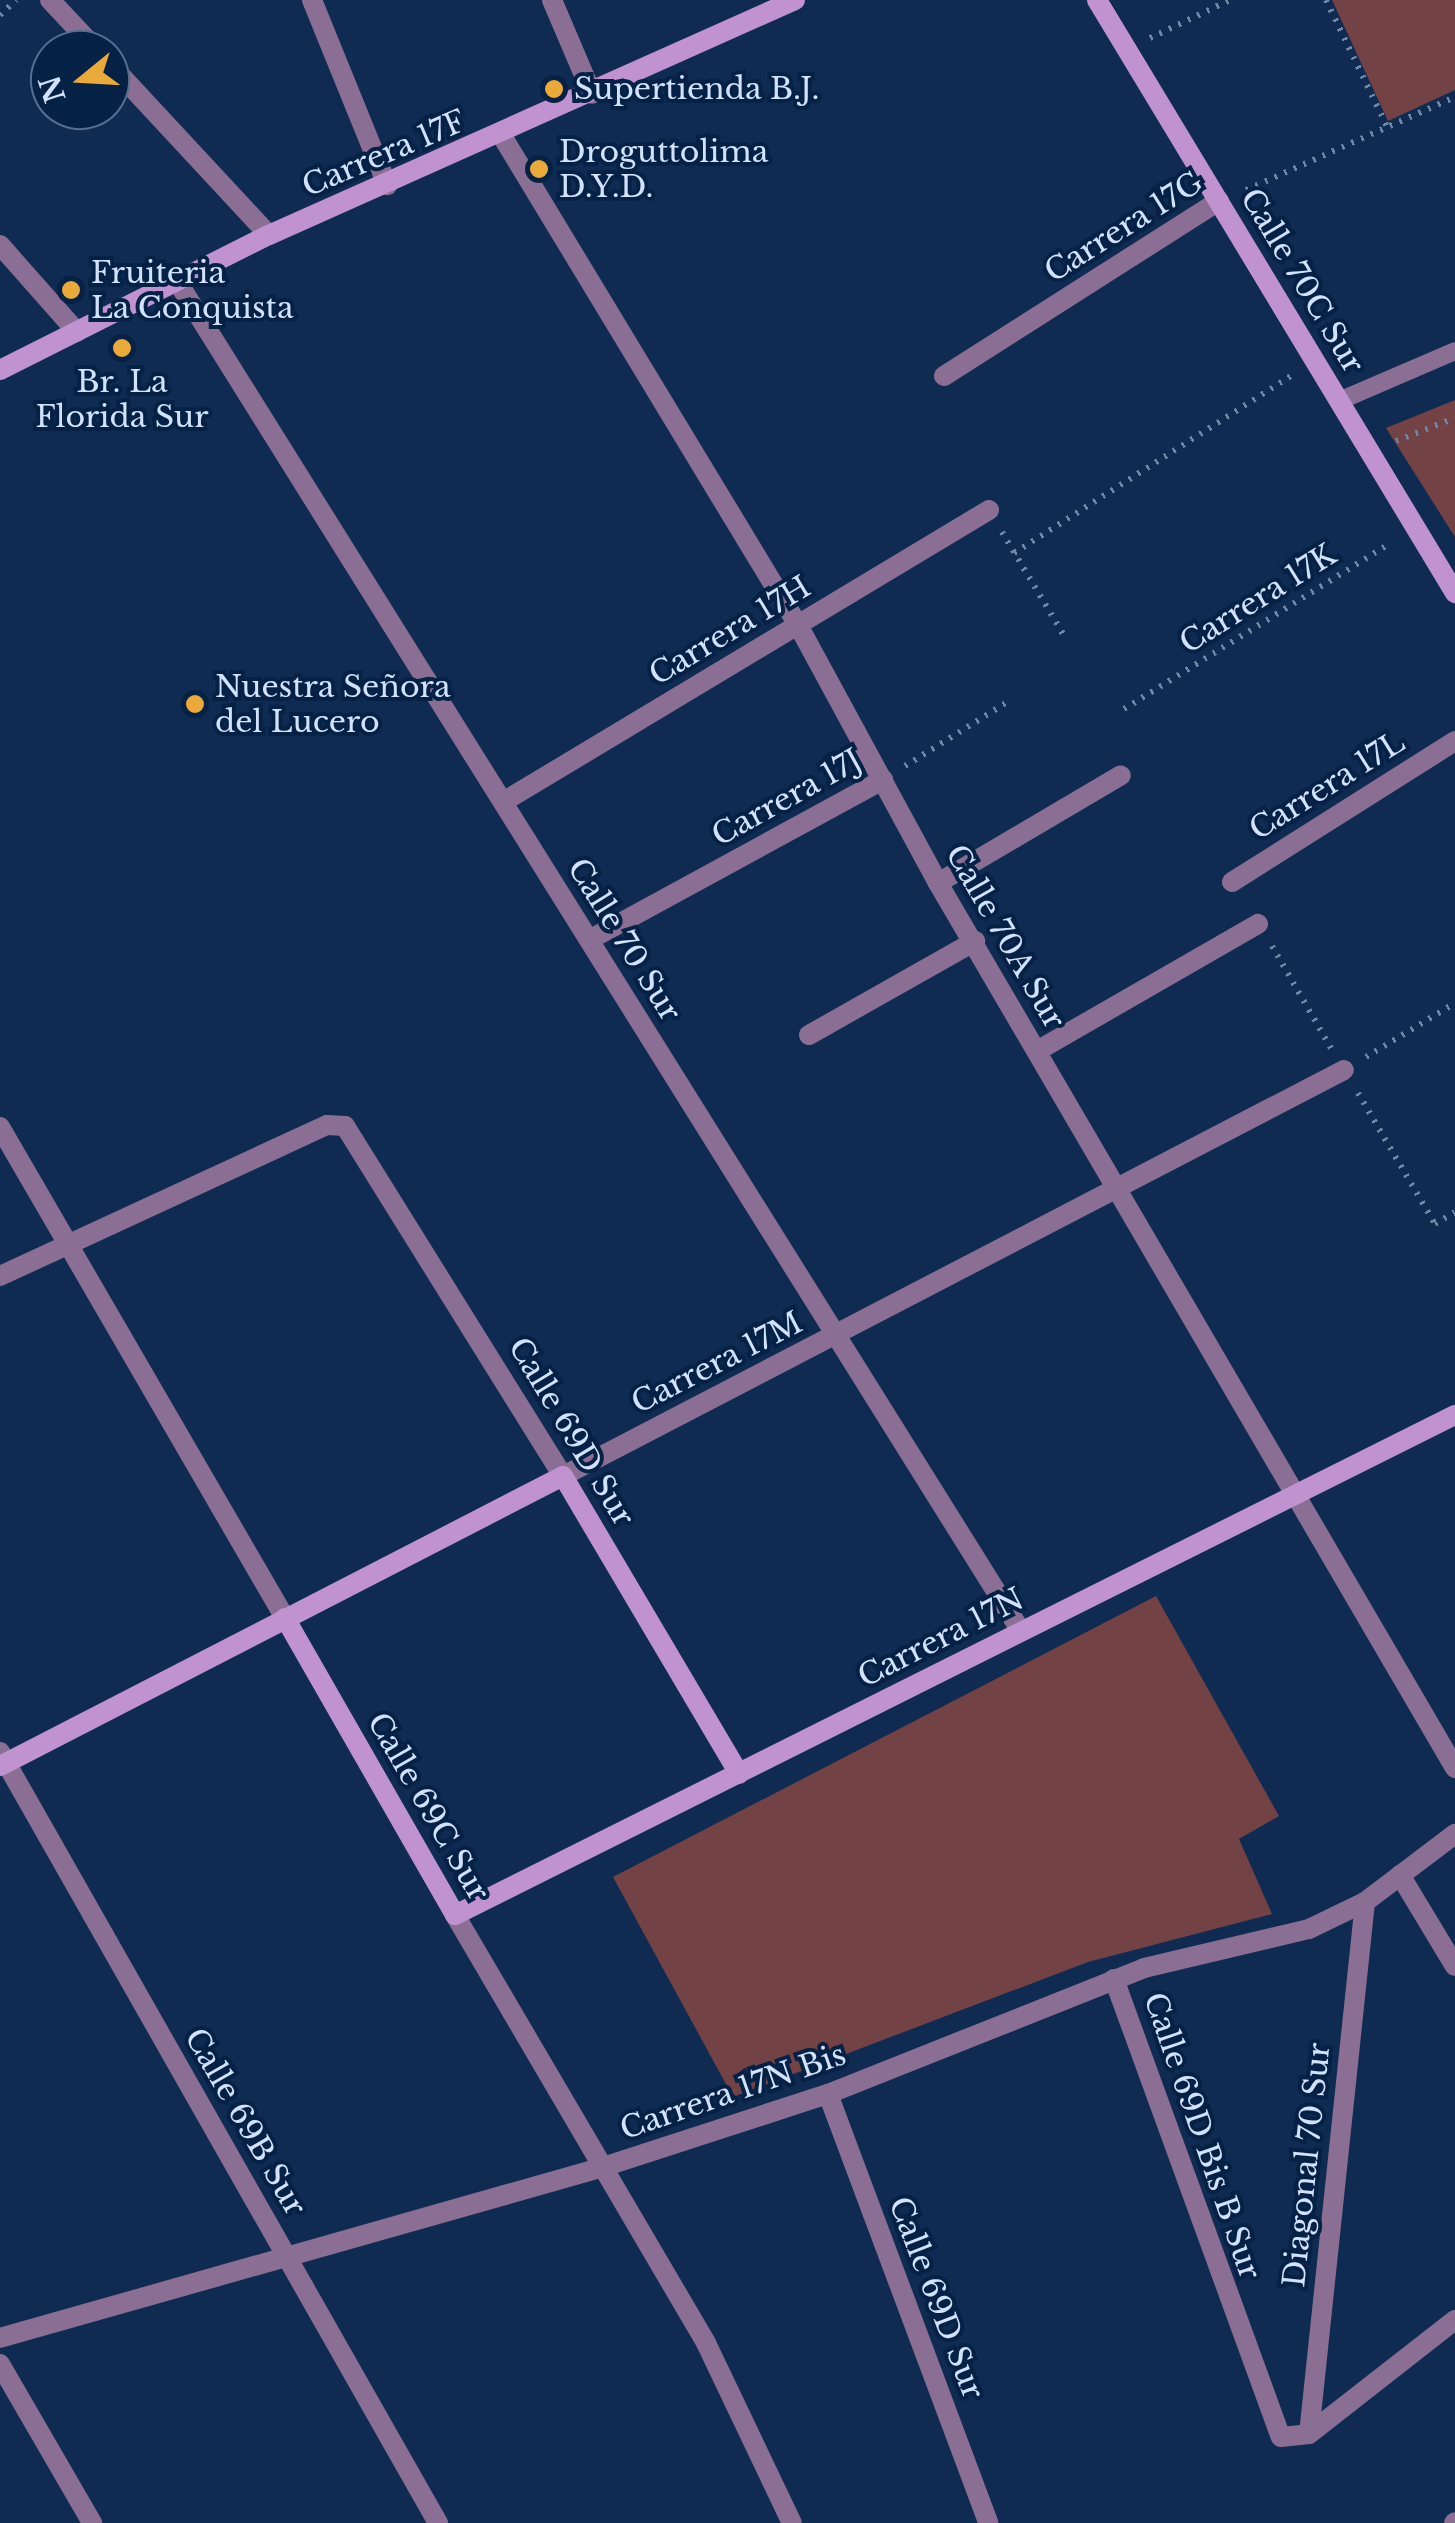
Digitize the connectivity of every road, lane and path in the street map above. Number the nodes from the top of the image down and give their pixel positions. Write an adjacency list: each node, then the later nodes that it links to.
1 (16, 0): 9 (path)
2 (50, 0): 10 (street)
3 (312, 0): 17 (street)
4 (552, 0): 13 (street)
5 (794, 0): 13 (street, Carrera 17F)
6 (1097, 0): 11 (street, Calle 70C Sur)
7 (1230, 0): 11 (path)
8 (1326, 0): 15 (path)
9 (0, 15)
10 (78, 30)
11 (1127, 49): 18 (street, Calle 70C Sur)
12 (130, 85): 19 (street)
13 (592, 94): 16 (street, Carrera 17F)
14 (1455, 97): 15 (path, Carrera 17G)
15 (1388, 127): 18 (path, Carrera 17G)
16 (502, 136): 17 (street, Carrera 17F); 34 (street, Calle 70A Sur)
17 (387, 185): 19 (street, Carrera 17F)
18 (1219, 202): 24 (street, Calle 70C Sur); 26 (street, Carrera 17G)
19 (270, 235): 21 (street, Carrera 17F)
20 (0, 245): 22 (street)
21 (177, 281): 22 (street, Carrera 17F); 41 (street, Calle 70 Sur)
22 (77, 332): 25 (street, Carrera 17F)
23 (1455, 351): 27 (lane)
24 (1314, 360): 27 (street, Calle 70C Sur); 32 (path)
25 (0, 370)
26 (944, 376)
27 (1339, 401): 29 (street, Calle 70C Sur)
28 (1455, 418): 29 (path)
29 (1369, 452): 31 (street, Calle 70C Sur)
30 (989, 510): 32 (path); 34 (street, Carrera 17H)
31 (1416, 528): 33 (street, Calle 70C Sur); 37 (path, Carrera 17K)
32 (1014, 553): 35 (path)
33 (1455, 593)
34 (798, 625): 40 (street, Calle 70A Sur); 41 (street, Carrera 17H)
35 (1063, 634)
36 (1010, 702): 40 (path, Carrera 17J)
37 (1124, 709)
38 (1455, 741): 43 (street, Carrera 17L)
39 (1121, 775): 42 (street)
40 (882, 780): 42 (street, Calle 70A Sur); 45 (street, Carrera 17J)
41 (503, 802): 45 (street, Calle 70 Sur)
42 (938, 882): 46 (street, Calle 70A Sur)
43 (1232, 882)
44 (1258, 924): 49 (street)
45 (589, 940): 57 (street, Calle 70 Sur)
46 (975, 941): 48 (street); 49 (street, Calle 70A Sur)
47 (1455, 1003): 50 (path)
48 (809, 1035)
49 (1037, 1052): 52 (street, Calle 70A Sur)
50 (1344, 1070): 52 (street, Carrera 17M)
51 (0, 1127): 55 (street, Calle 69C Sur)
52 (1116, 1192): 57 (street, Carrera 17M); 60 (street, Calle 70A Sur)
53 (1455, 1212): 54 (path)
54 (1435, 1224)
55 (67, 1242): 56 (street); 59 (street, Calle 69D Sur); 61 (street, Calle 69C Sur)
56 (0, 1276)
57 (836, 1336): 59 (street, Carrera 17M); 62 (street, Calle 70 Sur)
58 (1455, 1415): 60 (street, Carrera 17N)
59 (563, 1476): 61 (street, Carrera 17M); 65 (street, Calle 69D Sur)
60 (1294, 1498): 62 (street, Carrera 17N); 64 (street, Calle 70A Sur)
61 (285, 1618): 63 (street, Carrera 17M); 69 (street, Calle 69C Sur)
62 (1021, 1630): 65 (street, Carrera 17N)
63 (2, 1760): 74 (street, Calle 69B Sur)
64 (1455, 1768)
65 (739, 1774): 69 (street, Carrera 17N)
66 (1455, 1834): 67 (street, Carrera 17N Bis)
67 (1400, 1874): 68 (street, Carrera 17N Bis); 70 (street)
68 (1364, 1902): 71 (street, Carrera 17N Bis); 78 (street, Diagonal 70 Sur)
69 (455, 1915): 73 (street, Calle 69C Sur)
70 (1455, 1966)
71 (1114, 1979): 72 (street, Carrera 17N Bis); 78 (street, Calle 69D Bis B Sur)
72 (828, 2094): 73 (street, Carrera 17N Bis); 82 (street, Calle 69D Sur)
73 (600, 2168): 74 (street, Carrera 17N Bis); 81 (street, Calle 69C Sur)
74 (286, 2256): 76 (street, Carrera 17N Bis); 80 (street, Calle 69B Sur)
75 (1455, 2320): 78 (street)
76 (0, 2338)
77 (0, 2364): 79 (street)
78 (1309, 2434)
79 (92, 2523)
80 (438, 2523)
81 (792, 2523)
82 (988, 2523)

